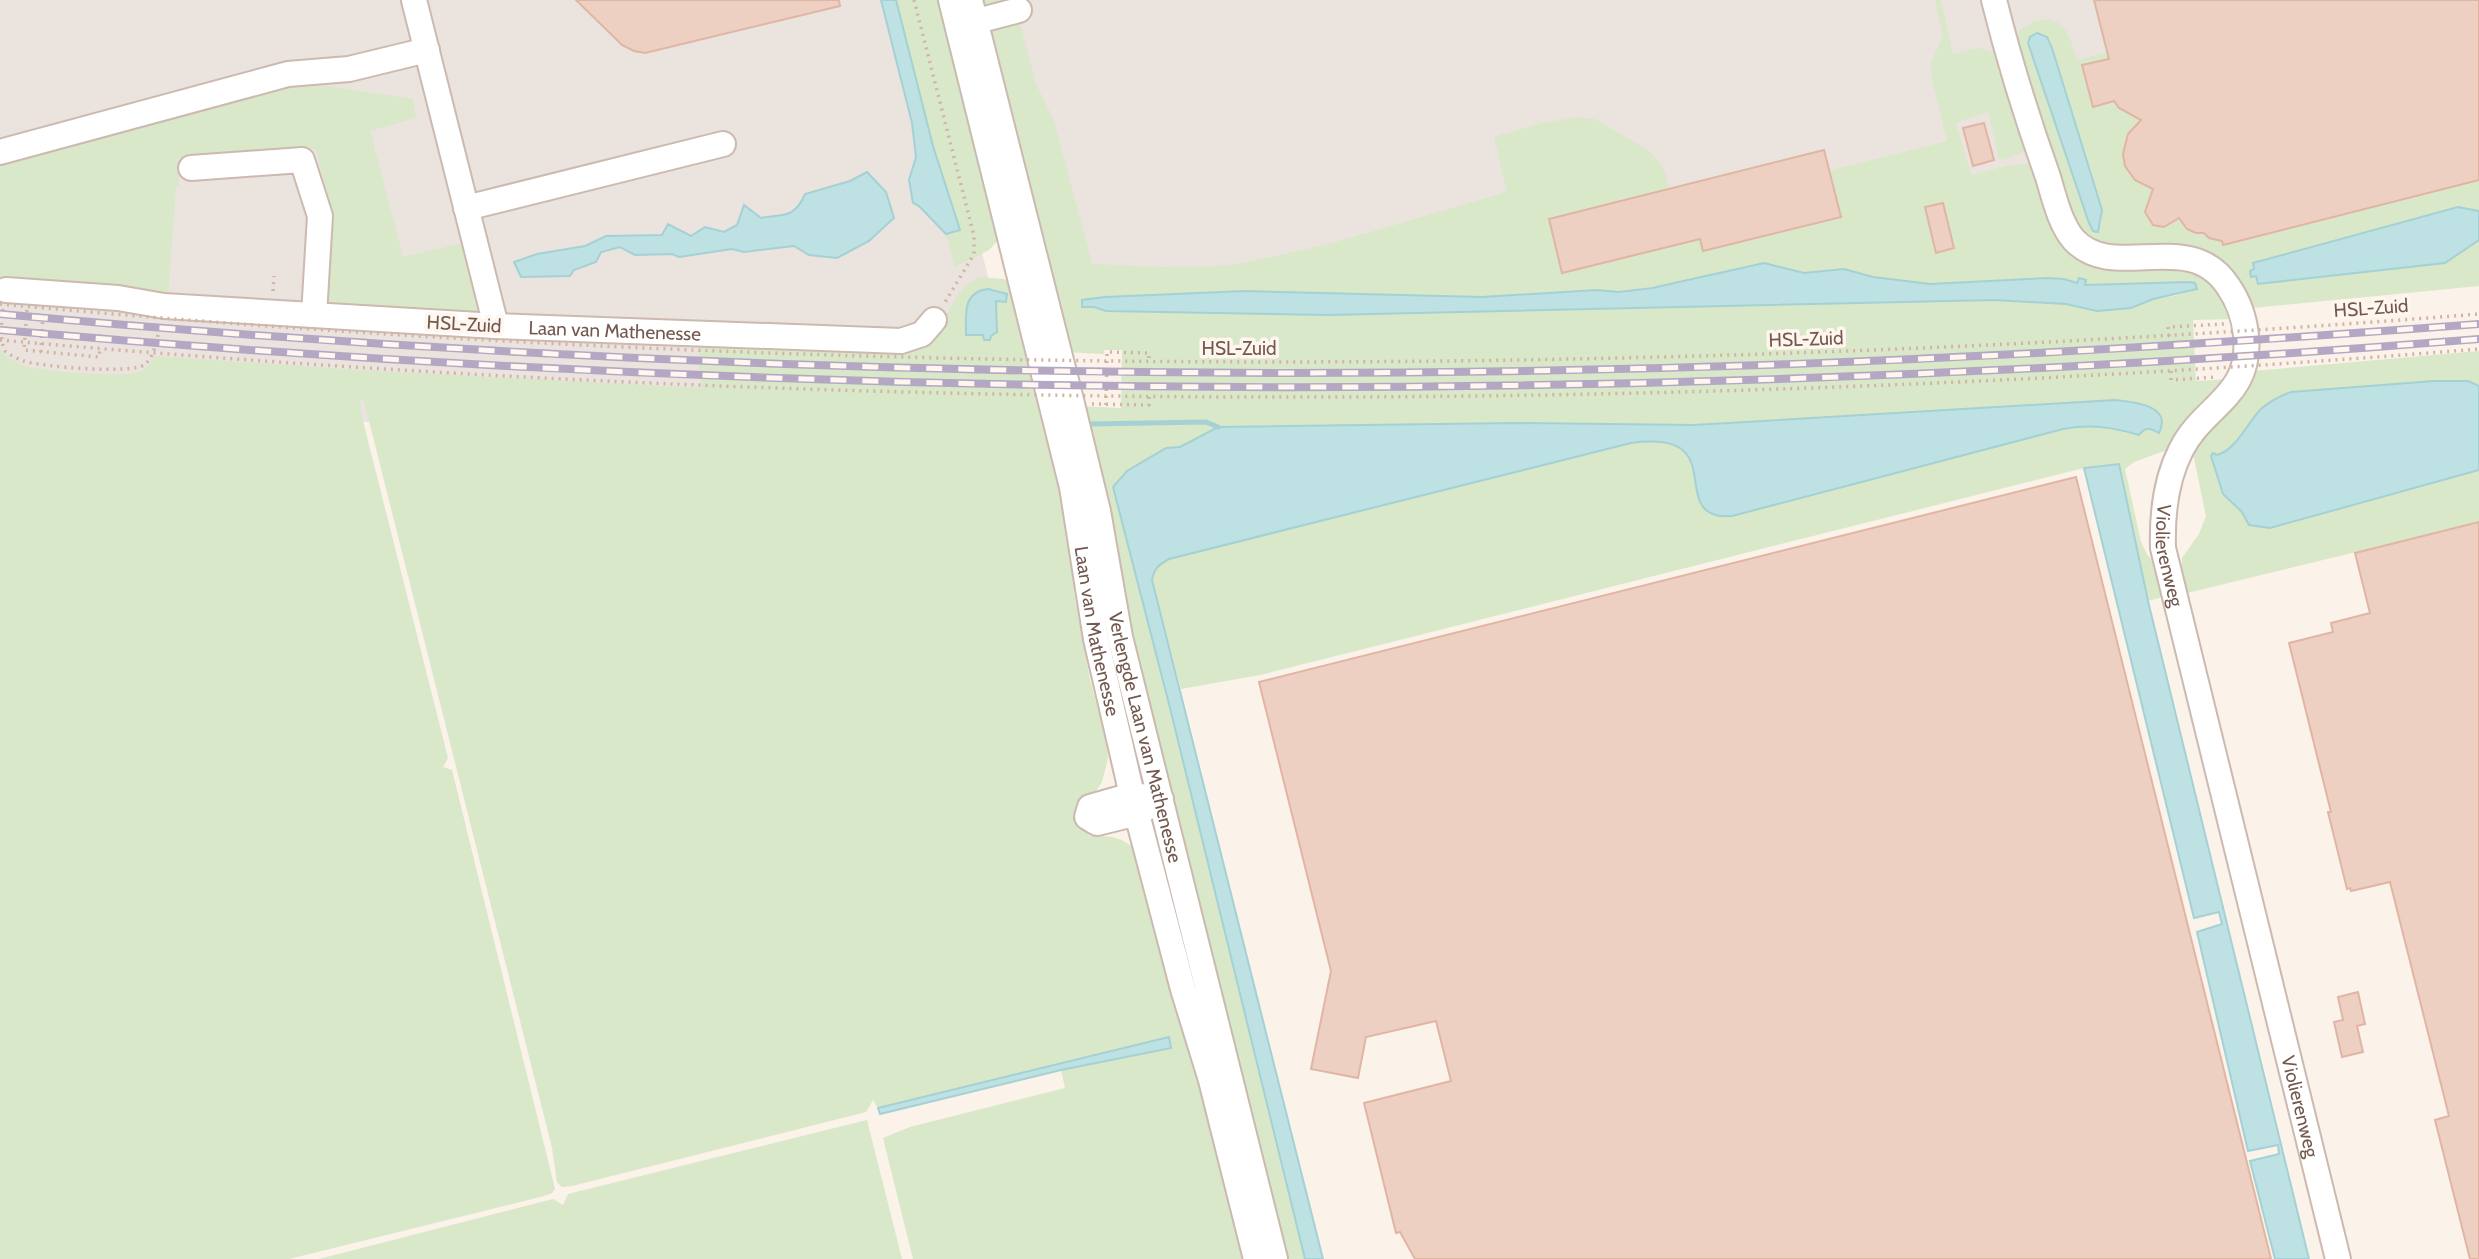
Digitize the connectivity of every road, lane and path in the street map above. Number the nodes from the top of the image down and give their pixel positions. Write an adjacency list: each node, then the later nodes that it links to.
1 (414, 0): 7 (street)
2 (914, 0): 18 (path)
3 (951, 0): 6 (street, Laan van Mathenesse)
4 (1994, 0): 35 (street, Violierenweg)
5 (1019, 10): 6 (street)
6 (968, 16): 30 (street, Laan van Mathenesse); 32 (street, Laan van Mathenesse)
7 (426, 50): 9 (street); 11 (street)
8 (723, 144): 11 (street)
9 (0, 152)
10 (191, 168): 17 (street)
11 (466, 208): 20 (street)
12 (274, 276): 14 (path)
13 (20, 296): 15 (street, Laan van Mathenesse); 15 (path); 25 (path); 25 (path); 26 (path, HSL-Zuid, bridge)
14 (273, 300)
15 (164, 306): 17 (street, Laan van Mathenesse)
16 (2479, 314): 21 (path, HSL-Zuid, bridge)
17 (314, 315): 20 (street, Laan van Mathenesse)
18 (934, 320): 20 (street, Laan van Mathenesse)
19 (2212, 324): 21 (path)
20 (496, 326)
21 (2169, 336): 26 (path, HSL-Zuid, bridge)
22 (0, 340): 23 (path, bridge)
23 (100, 348): 25 (path); 29 (path, bridge)
24 (2479, 349): 27 (path, bridge)
25 (41, 352)
26 (1149, 361): 29 (path)
27 (2171, 371): 28 (path); 29 (path, bridge)
28 (2214, 377)
29 (1149, 397)
30 (1087, 467): 31 (street, Verlengde Laan van Mathenesse)
31 (1161, 799): 32 (street); 34 (street, Verlengde Laan van Mathenesse)
32 (1135, 804): 33 (street, Laan van Mathenesse)
33 (1256, 1259)
34 (1275, 1259)
35 (2338, 1259)

